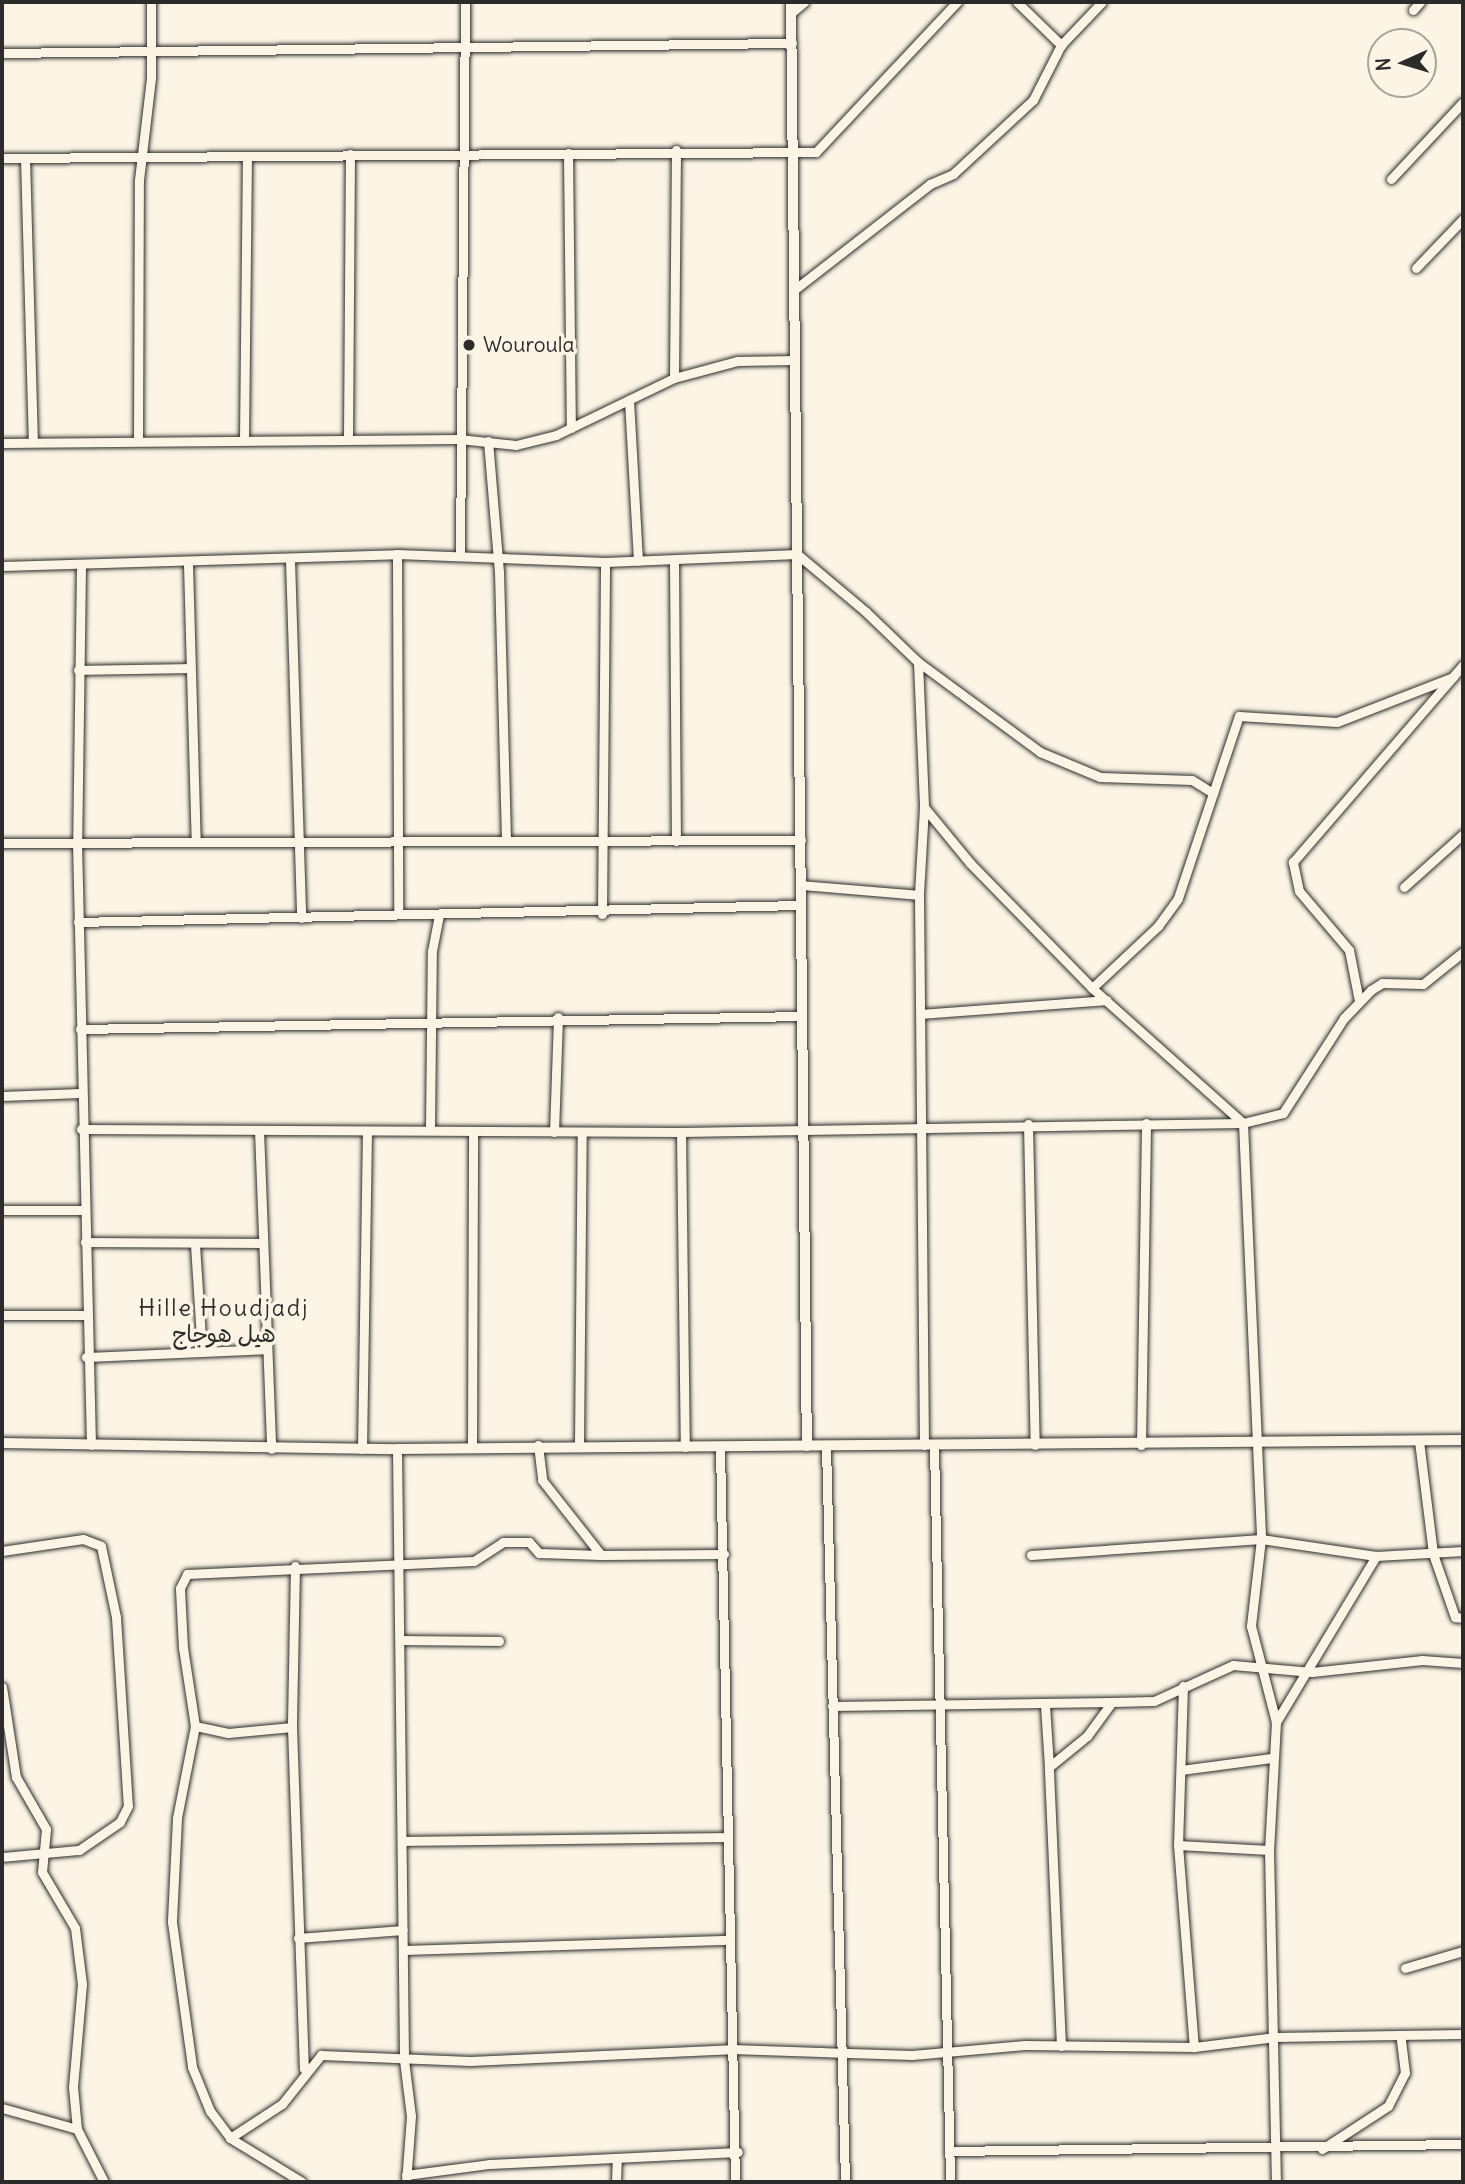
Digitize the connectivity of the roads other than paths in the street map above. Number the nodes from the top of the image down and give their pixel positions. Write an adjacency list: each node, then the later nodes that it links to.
1 (151, 2): 13 (street)
2 (466, 2): 12 (street)
3 (804, 2): 8 (street)
4 (957, 2): 19 (street)
5 (1017, 2): 11 (street)
6 (1102, 2): 11 (street)
7 (1420, 2): 9 (street)
8 (791, 8): 10 (street)
9 (1413, 10)
10 (792, 43): 12 (street); 19 (street)
11 (1061, 46): 28 (street)
12 (465, 47): 13 (street); 17 (street)
13 (152, 50): 14 (street); 24 (street)
14 (2, 53)
15 (1463, 104): 25 (street)
16 (676, 150): 18 (street); 19 (street); 30 (street)
17 (462, 152): 18 (street); 20 (street); 34 (street)
18 (568, 153): 32 (street)
19 (793, 153): 28 (street)
20 (350, 154): 21 (street); 33 (street)
21 (247, 156): 24 (street); 35 (street)
22 (2, 158): 23 (street)
23 (25, 158): 24 (street); 36 (street)
24 (142, 158): 37 (street)
25 (1391, 178)
26 (1463, 219): 27 (street)
27 (1416, 268)
28 (794, 289): 29 (street)
29 (795, 360): 30 (street); 42 (street)
30 (674, 378): 31 (street)
31 (629, 400): 32 (street); 45 (street)
32 (571, 428): 38 (street)
33 (348, 439): 34 (street); 35 (street)
34 (458, 439): 38 (street); 41 (street)
35 (244, 440): 37 (street)
36 (33, 441): 37 (street); 39 (street)
37 (138, 441)
38 (488, 441): 43 (street)
39 (2, 443)
40 (397, 554): 41 (street); 44 (street); 58 (street)
41 (460, 554): 43 (street)
42 (797, 554): 46 (street); 51 (street); 61 (street)
43 (497, 557): 47 (street); 59 (street)
44 (290, 560): 48 (street); 62 (street)
45 (638, 561): 46 (street); 47 (street)
46 (674, 561): 63 (street)
47 (605, 562): 60 (street)
48 (188, 564): 50 (street); 52 (street)
49 (2, 566): 50 (street)
50 (81, 567): 53 (street)
51 (918, 662): 55 (street); 56 (street)
52 (190, 668): 53 (street); 65 (street)
53 (78, 670): 64 (street)
54 (1459, 673): 55 (street); 79 (street)
55 (1213, 793): 77 (street)
56 (924, 807): 69 (street); 77 (street)
57 (1463, 834): 68 (street)
58 (398, 837): 59 (street); 62 (street); 71 (street)
59 (506, 839): 60 (street)
60 (600, 840): 63 (street); 72 (street)
61 (801, 840): 63 (street); 67 (street)
62 (295, 841): 65 (street); 74 (street)
63 (676, 841)
64 (77, 842): 65 (street); 66 (street); 75 (street)
65 (196, 842)
66 (2, 843)
67 (801, 885): 69 (street); 70 (street)
68 (1405, 887)
69 (919, 895): 80 (street)
70 (801, 905): 72 (street); 81 (street)
71 (398, 913): 73 (street); 74 (street)
72 (602, 914): 73 (street)
73 (439, 915): 83 (street)
74 (300, 918): 75 (street)
75 (78, 922): 84 (street)
76 (1463, 952): 79 (street)
77 (1092, 988): 78 (street)
78 (1105, 1000): 80 (street); 88 (street)
79 (1359, 1001): 88 (street)
80 (921, 1014): 91 (street)
81 (802, 1016): 82 (street); 90 (street)
82 (558, 1017): 83 (street); 97 (street)
83 (433, 1022): 84 (street); 93 (street)
84 (80, 1029): 85 (street)
85 (80, 1093): 86 (street); 92 (street)
86 (2, 1096)
87 (1146, 1123): 88 (street); 89 (street); 118 (street)
88 (1243, 1123): 113 (street)
89 (1028, 1124): 91 (street); 117 (street)
90 (804, 1125): 91 (street); 99 (street); 120 (street)
91 (922, 1125): 116 (street)
92 (81, 1129): 94 (street); 101 (street)
93 (430, 1129): 95 (street); 96 (street)
94 (259, 1130): 95 (street); 103 (street)
95 (367, 1130): 126 (street)
96 (473, 1131): 97 (street); 122 (street)
97 (554, 1132): 98 (street)
98 (582, 1132): 99 (street); 119 (street)
99 (681, 1132): 123 (street)
100 (2, 1210): 101 (street)
101 (83, 1210): 102 (street)
102 (85, 1242): 104 (street); 106 (street)
103 (262, 1243): 104 (street); 107 (street)
104 (195, 1245): 108 (street)
105 (2, 1315): 106 (street)
106 (85, 1315): 109 (street)
107 (266, 1349): 108 (street); 125 (street)
108 (202, 1352): 109 (street)
109 (86, 1357): 114 (street)
110 (1463, 1440): 111 (street)
111 (1419, 1441): 113 (street); 132 (street)
112 (2, 1443): 114 (street)
113 (1256, 1444): 118 (street); 128 (street)
114 (91, 1445): 125 (street)
115 (538, 1445): 119 (street); 122 (street); 133 (street)
116 (929, 1445): 117 (street); 121 (street); 146 (street)
117 (1035, 1445): 118 (street)
118 (1141, 1445)
119 (579, 1446): 123 (street)
120 (807, 1446): 121 (street); 124 (street)
121 (826, 1446): 149 (street)
122 (472, 1447): 127 (street)
123 (685, 1447): 124 (street)
124 (720, 1447): 131 (street)
125 (271, 1449): 126 (street)
126 (362, 1449): 127 (street)
127 (397, 1449): 136 (street)
128 (1261, 1539): 134 (street); 135 (street); 142 (street)
129 (2, 1551): 161 (street)
130 (1463, 1551): 132 (street)
131 (724, 1554): 133 (street); 156 (street)
132 (1433, 1554): 135 (street); 138 (street)
133 (601, 1555): 136 (street)
134 (1031, 1555)
135 (1376, 1556): 143 (street)
136 (400, 1562): 137 (street); 139 (street)
137 (295, 1566): 151 (street); 152 (street)
138 (1463, 1618)
139 (401, 1640): 140 (street); 157 (street)
140 (499, 1641)
141 (1463, 1663): 143 (street)
142 (1258, 1665): 143 (street); 144 (street); 150 (street)
143 (1312, 1672): 150 (street)
144 (1183, 1686): 147 (street); 155 (street)
145 (2, 1687): 161 (street)
146 (942, 1702): 148 (street); 149 (street); 175 (street)
147 (1112, 1702): 148 (street); 154 (street)
148 (1045, 1705): 154 (street)
149 (832, 1706): 174 (street)
150 (1276, 1722): 153 (street)
151 (195, 1726): 152 (street); 180 (street)
152 (292, 1727): 163 (street)
153 (1271, 1758): 155 (street); 159 (street)
154 (1049, 1767): 171 (street)
155 (1181, 1770): 158 (street)
156 (726, 1837): 157 (street); 164 (street)
157 (403, 1841): 162 (street)
158 (1178, 1845): 159 (street); 172 (street)
159 (1269, 1850): 169 (street)
160 (2, 1857): 161 (street)
161 (44, 1857): 179 (street)
162 (403, 1930): 163 (street); 165 (street)
163 (298, 1938): 177 (street)
164 (730, 1940): 165 (street); 173 (street)
165 (404, 1950): 176 (street)
166 (1463, 1951): 167 (street)
167 (1405, 1968)
168 (1463, 2034): 170 (street)
169 (1275, 2037): 170 (street); 172 (street); 182 (street)
170 (1401, 2038): 183 (street)
171 (1061, 2046): 172 (street); 175 (street)
172 (1194, 2047)
173 (731, 2049): 174 (street); 176 (street); 185 (street)
174 (839, 2050): 175 (street); 192 (street)
175 (946, 2052): 184 (street)
176 (404, 2060): 177 (street); 187 (street)
177 (304, 2069): 180 (street)
178 (2, 2108): 179 (street)
179 (77, 2129): 188 (street)
180 (230, 2138): 189 (street)
181 (1463, 2144): 183 (street)
182 (1277, 2150): 183 (street); 184 (street); 194 (street)
183 (1320, 2150)
184 (949, 2151): 193 (street)
185 (738, 2152): 186 (street); 191 (street)
186 (617, 2158): 187 (street); 190 (street)
187 (406, 2179)
188 (104, 2182)
189 (302, 2182)
190 (616, 2182)
191 (735, 2182)
192 (845, 2182)
193 (950, 2182)
194 (1276, 2182)

